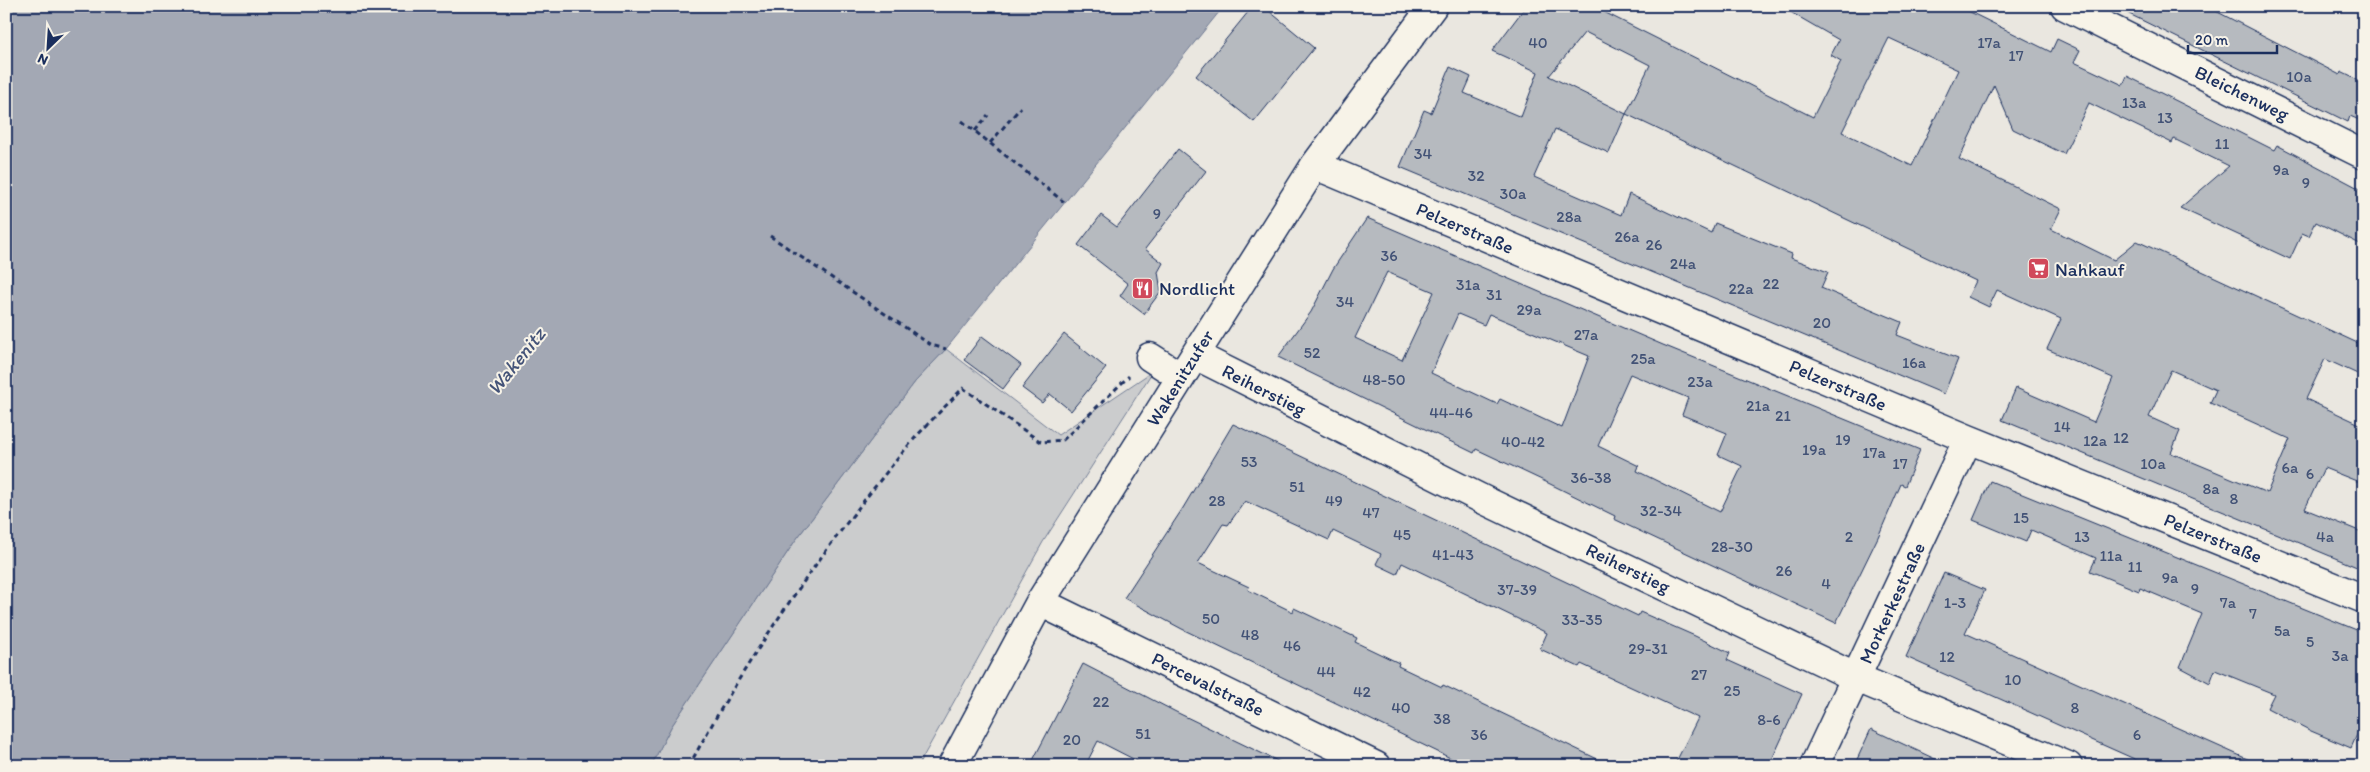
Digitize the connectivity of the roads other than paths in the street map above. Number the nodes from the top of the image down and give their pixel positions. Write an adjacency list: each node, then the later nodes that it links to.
1 (1433, 6): 4 (street, Wakenitzufer)
2 (2065, 6): 3 (street, Bleichenweg)
3 (2364, 155)
4 (1315, 166): 6 (street, Wakenitzufer); 7 (street, Pelzerstraße)
5 (1150, 357): 6 (street, Reiherstieg)
6 (1188, 366): 9 (street, Wakenitzufer); 10 (street, Reiherstieg)
7 (1968, 439): 8 (street, Pelzerstraße); 10 (street, Morkerkestraße)
8 (2364, 599)
9 (1040, 602): 11 (street, Wakenitzufer); 12 (street, Percevalstraße)
10 (1857, 678): 13 (street, Morkerkestraße); 14 (street, Reiherstieg)
11 (952, 766)
12 (1376, 766)
13 (1814, 766)
14 (2068, 766)

